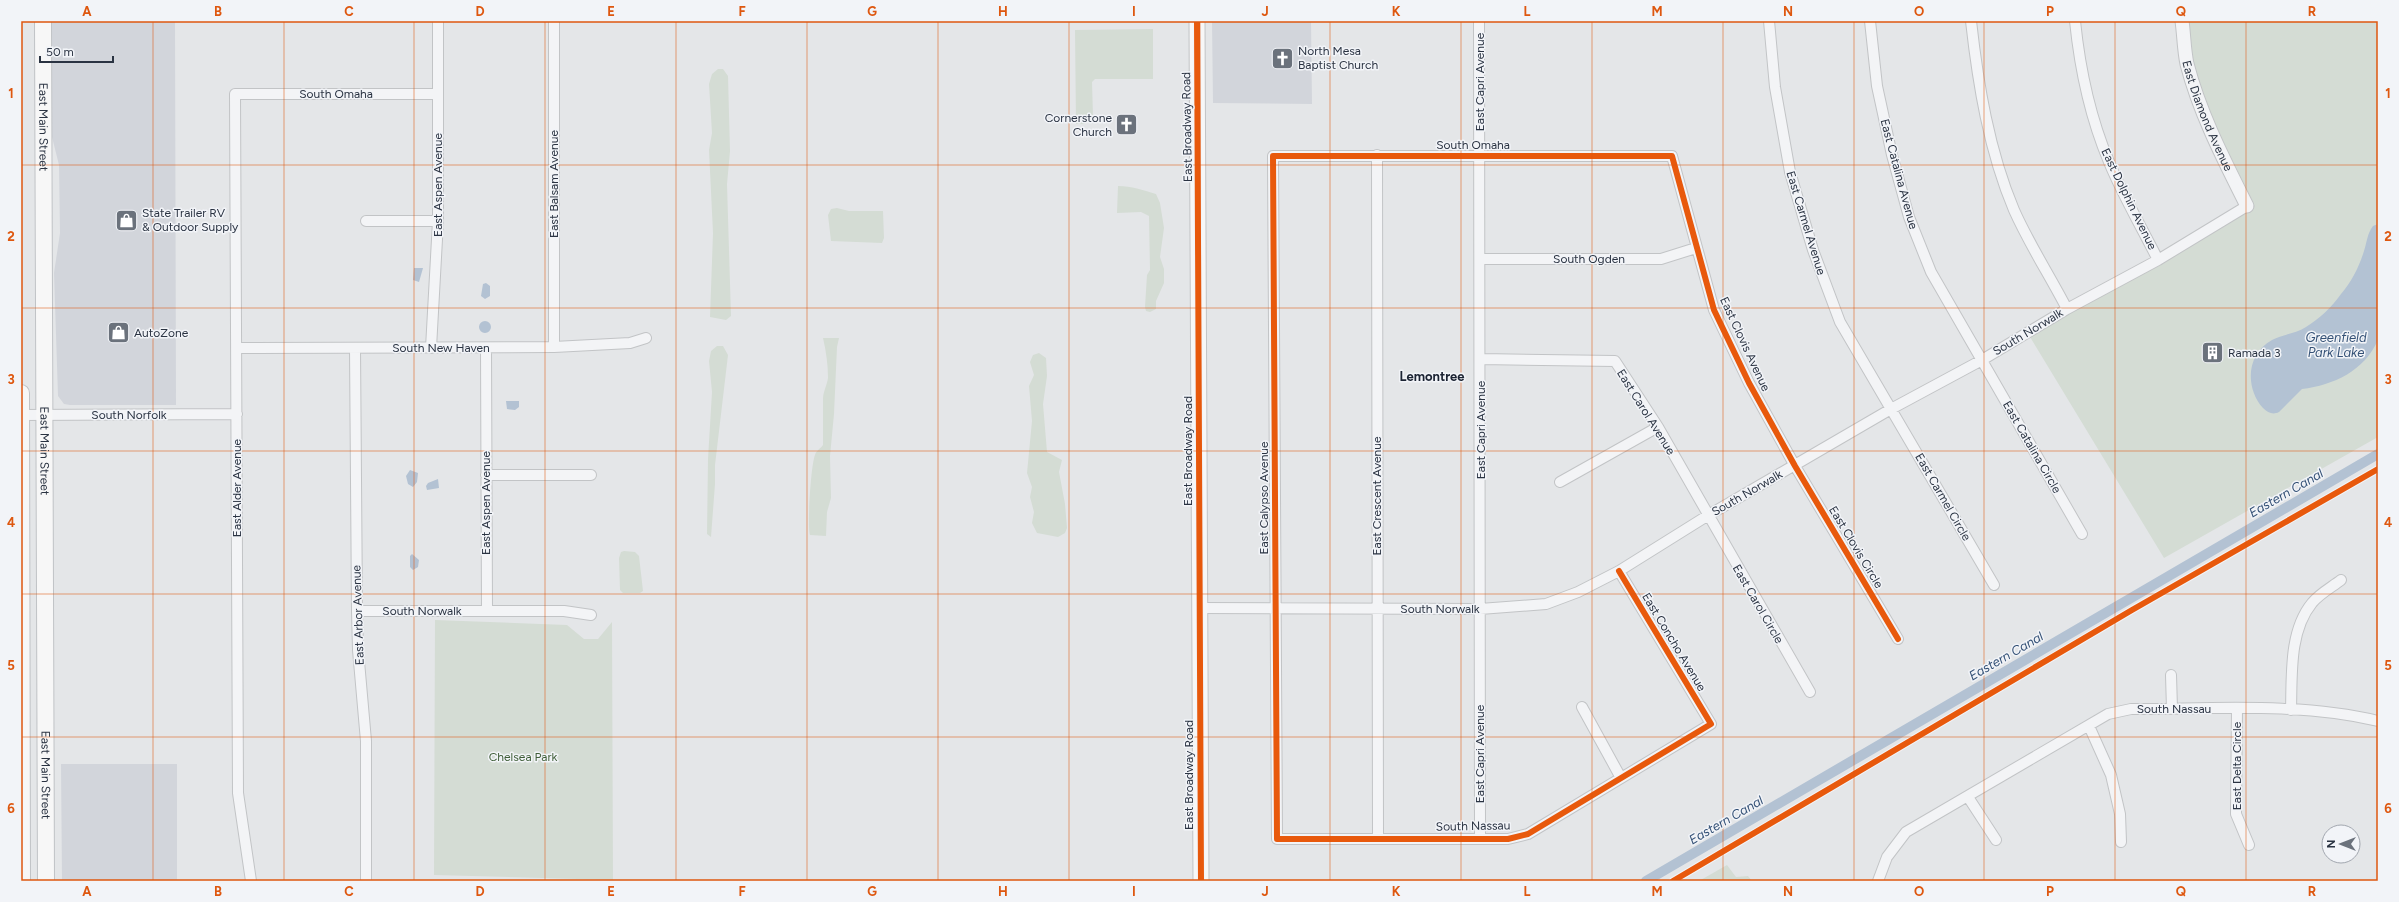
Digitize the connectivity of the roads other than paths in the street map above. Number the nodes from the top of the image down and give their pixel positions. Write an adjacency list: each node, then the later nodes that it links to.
1 (43, 21): 36 (main road, East Main Street)
2 (438, 21): 12 (street, East Aspen Avenue)
3 (554, 21): 25 (street, East Balsam Avenue)
4 (1197, 21): 48 (main road, East Broadway Road)
5 (1479, 21): 15 (street, East Capri Avenue)
6 (1768, 21): 33 (street, East Carmel Avenue)
7 (1870, 21): 31 (street, East Catalina Avenue)
8 (1971, 21): 23 (street)
9 (2075, 21): 22 (street, East Dolphin Avenue)
10 (2182, 21): 17 (street, East Diamond Avenue)
11 (234, 94): 12 (street, South Omaha); 26 (street, East Alder Avenue)
12 (438, 94): 19 (street, East Aspen Avenue)
13 (1376, 155): 14 (street, South Omaha); 15 (street, South Omaha); 49 (street, East Crescent Avenue)
14 (1273, 156): 47 (street, East Calypso Avenue)
15 (1480, 156): 16 (street, South Omaha); 21 (street, East Capri Avenue)
16 (1672, 156): 20 (street, East Clovis Avenue)
17 (2247, 206): 22 (street, South Norwalk)
18 (366, 221): 19 (street)
19 (438, 221): 28 (street, East Aspen Avenue)
20 (1696, 248): 21 (street, South Ogden); 38 (street, East Clovis Avenue)
21 (1481, 259): 30 (street, East Capri Avenue)
22 (2158, 260): 23 (street, South Norwalk)
23 (2067, 309): 31 (street, South Norwalk)
24 (646, 338): 25 (street, South New Haven)
25 (554, 347): 29 (street, South New Haven)
26 (236, 348): 27 (street, South New Haven); 34 (street, East Alder Avenue)
27 (355, 348): 28 (street, South New Haven); 51 (street, East Arbor Avenue)
28 (431, 348): 29 (street, South New Haven)
29 (486, 348): 39 (street, East Aspen Avenue)
30 (1481, 359): 37 (street, East Carol Avenue); 50 (street, East Capri Avenue)
31 (1982, 360): 33 (street, South Norwalk); 43 (street, East Catalina Circle)
32 (21, 393): 35 (main road, East Main Street)
33 (1891, 409): 38 (street, South Norwalk); 46 (street, East Carmel Circle)
34 (237, 414): 36 (street, South Norfolk); 74 (street, East Alder Avenue)
35 (21, 416): 36 (street, South Norfolk); 72 (main road, East Main Street)
36 (45, 416): 73 (main road, East Main Street)
37 (1658, 427): 41 (street); 42 (street, East Carol Avenue)
38 (1795, 466): 42 (street, South Norwalk); 54 (street, East Clovis Circle)
39 (486, 475): 40 (street); 52 (street, East Aspen Avenue)
40 (591, 475)
41 (1560, 482)
42 (1707, 516): 44 (street, South Norwalk); 56 (street, East Carol Circle)
43 (2082, 534)
44 (1619, 571): 50 (street, South Norwalk); 62 (street, East Concho Avenue)
45 (2341, 580): 60 (street)
46 (1994, 585)
47 (1276, 607): 48 (street, South Norwalk); 49 (street, South Norwalk); 68 (street, East Calypso Avenue)
48 (1200, 608): 76 (main road, East Broadway Road)
49 (1378, 609): 50 (street, South Norwalk); 66 (street, East Crescent Avenue)
50 (1480, 609): 67 (street, East Capri Avenue)
51 (357, 611): 52 (street, South Norwalk); 75 (street, East Arbor Avenue)
52 (487, 611): 53 (street, South Norwalk)
53 (591, 615)
54 (1898, 639)
55 (2171, 675): 58 (street)
56 (1810, 692)
57 (1582, 707): 64 (street)
58 (2172, 709): 59 (street, South Nassau); 63 (street, South Nassau)
59 (2237, 709): 60 (street, South Nassau); 71 (street, East Delta Circle)
60 (2291, 710): 61 (street, South Nassau)
61 (2378, 721)
62 (1711, 724): 64 (street, South Nassau)
63 (2089, 726): 65 (street, South Nassau); 70 (street)
64 (1622, 778): 67 (street, South Nassau)
65 (1968, 796): 69 (street); 77 (street, South Nassau)
66 (1378, 838): 67 (street, South Nassau); 68 (street, South Nassau)
67 (1480, 838)
68 (1277, 839)
69 (1996, 840)
70 (2121, 842)
71 (2249, 845)
72 (22, 881)
73 (46, 881)
74 (251, 881)
75 (366, 881)
76 (1201, 881)
77 (1878, 881)

